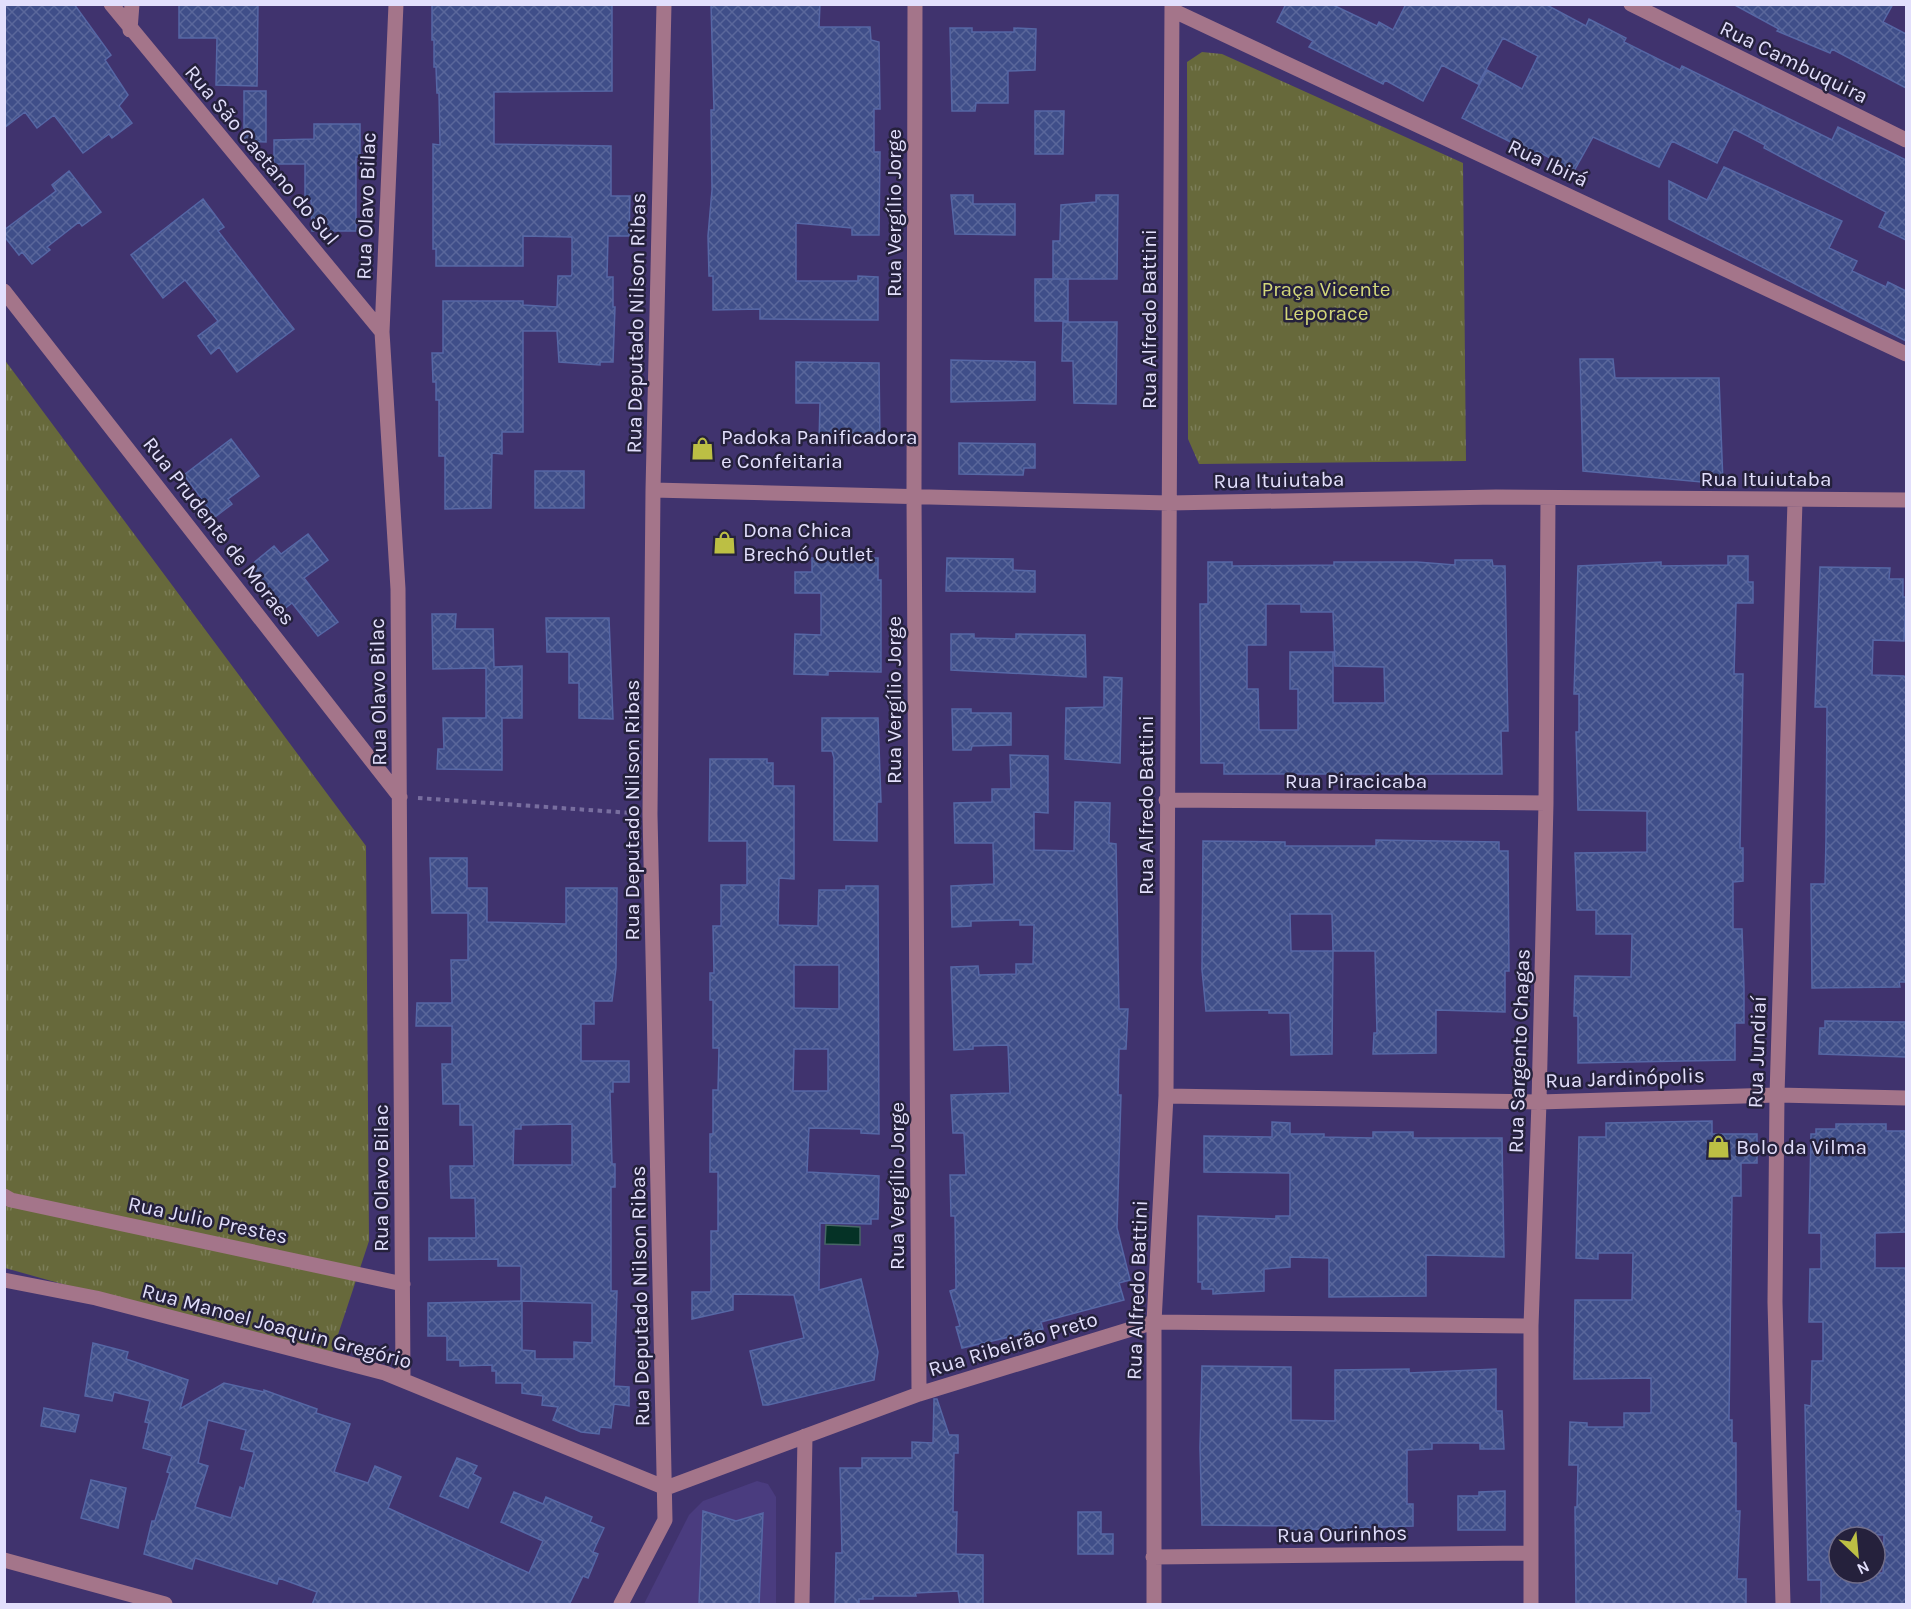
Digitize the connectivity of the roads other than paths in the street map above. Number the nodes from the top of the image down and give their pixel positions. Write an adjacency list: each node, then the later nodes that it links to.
1 (111, 4): 8 (street, Rua São Caetano do Sul)
2 (132, 4): 8 (street)
3 (396, 4): 11 (street, Rua Olavo Bilac)
4 (664, 4): 13 (street, Rua Deputado Nilson Ribas)
5 (915, 4): 14 (street, Rua Vergílio Jorge)
6 (1631, 4): 9 (street, Rua Cambuquira)
7 (1172, 8): 12 (street, Rua Ibirá); 18 (street, Rua Alfredo Battini)
8 (130, 30): 11 (street, Rua São Caetano do Sul)
9 (1906, 140)
10 (4, 291): 19 (street, Rua Prudente de Moraes)
11 (382, 332): 19 (street, Rua Olavo Bilac)
12 (1906, 354)
13 (653, 490): 14 (street, Rua Ituiutaba); 34 (street, Rua Deputado Nilson Ribas)
14 (914, 494): 18 (street, Rua Ituiutaba); 32 (street, Rua Vergílio Jorge)
15 (1548, 499): 17 (street, Rua Ituiutaba); 18 (street, Rua Ituiutaba); 21 (street, Rua Sargento Chagas)
16 (1906, 500): 17 (street, Rua Ituiutaba)
17 (1795, 501): 22 (street, Rua Jundiaí)
18 (1168, 503): 20 (street, Rua Alfredo Battini)
19 (400, 797): 28 (street, Rua Olavo Bilac)
20 (1166, 800): 21 (street, Rua Piracicaba); 23 (street, Rua Alfredo Battini)
21 (1546, 803): 25 (street, Rua Sargento Chagas)
22 (1777, 1095): 24 (street, Rua Jardinópolis); 25 (street, Rua Jardinópolis); 43 (street, Rua Jundiaí)
23 (1166, 1096): 25 (street, Rua Jardinópolis); 29 (street, Rua Alfredo Battini)
24 (1906, 1098)
25 (1539, 1102): 30 (street, Rua Sargento Chagas)
26 (4, 1196): 28 (street, Rua Julio Prestes)
27 (4, 1280): 31 (street, Rua Manoel Joaquin Gregório)
28 (403, 1284): 31 (street, Rua Olavo Bilac)
29 (1154, 1323): 30 (street, Rua Ribeirão Preto); 32 (street, Rua Ribeirão Preto); 36 (street, Rua Alfredo Battini)
30 (1531, 1326): 35 (street, Rua Sargento Chagas)
31 (403, 1380): 34 (street, Rua Manoel Joaquin Gregório)
32 (919, 1394): 33 (street, Rua Ribeirão Preto)
33 (805, 1436): 34 (street, Rua Ribeirão Preto); 40 (street)
34 (666, 1488): 39 (street, Rua Deputado Nilson Ribas)
35 (1530, 1553): 36 (street, Rua Ourinhos); 42 (street, Rua Sargento Chagas)
36 (1153, 1557): 41 (street, Rua Alfredo Battini)
37 (4, 1560): 38 (street)
38 (165, 1605)
39 (621, 1605)
40 (802, 1605)
41 (1154, 1605)
42 (1531, 1605)
43 (1783, 1605)

